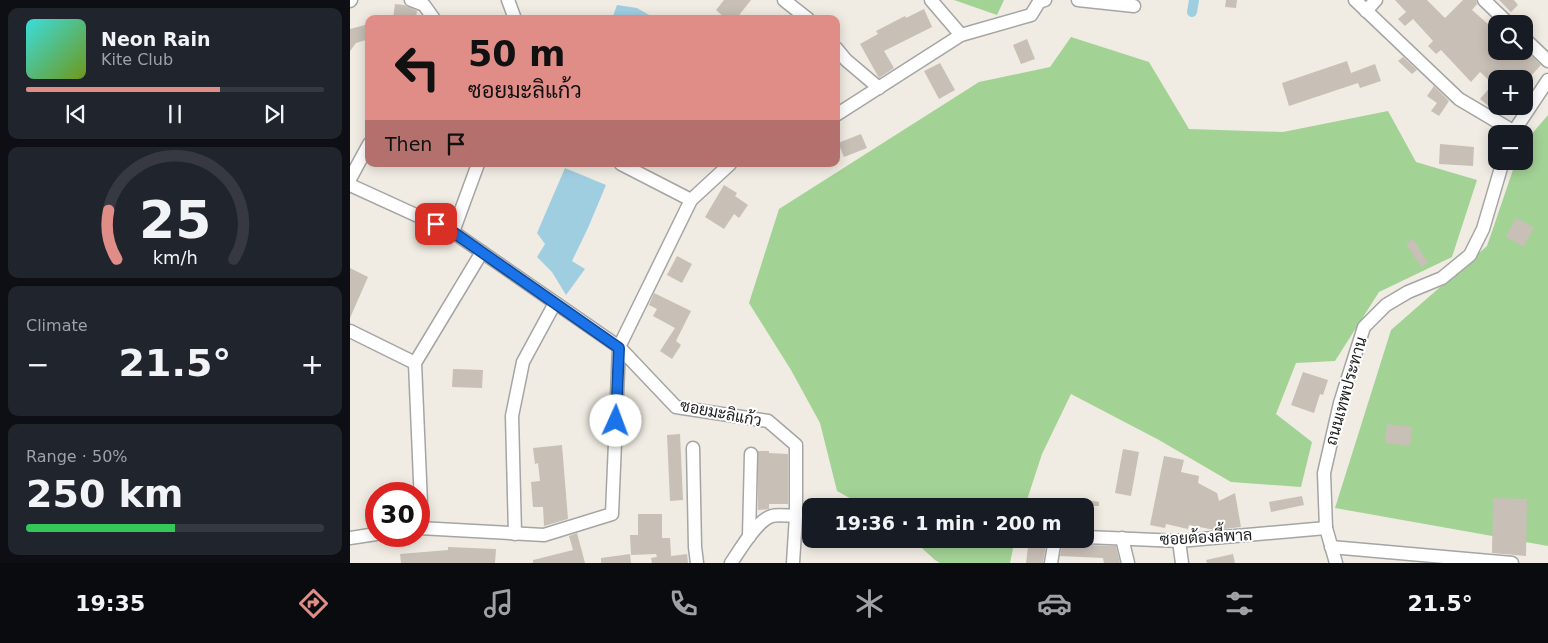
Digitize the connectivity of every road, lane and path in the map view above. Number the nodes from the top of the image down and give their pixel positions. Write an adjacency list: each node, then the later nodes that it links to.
1 (411, 0): 12 (street)
2 (508, 0): 13 (street)
3 (784, 0): 14 (street)
4 (931, 0): 16 (street)
5 (1046, 0): 16 (street)
6 (1078, 0): 10 (street)
7 (1355, 0): 11 (street)
8 (1376, 0): 11 (street)
9 (1484, 0): 15 (street)
10 (1134, 6)
11 (1366, 11): 23 (street)
12 (431, 15)
13 (514, 15)
14 (803, 15)
15 (1500, 15)
16 (961, 35): 21 (street)
17 (1533, 47): 19 (street)
18 (840, 53): 21 (street)
19 (1548, 61)
20 (1548, 80): 24 (street)
21 (879, 88): 22 (street)
22 (840, 112)
23 (1501, 125)
24 (1517, 125)
25 (365, 151): 30 (street)
26 (477, 167): 33 (street)
27 (626, 167): 32 (street)
28 (727, 167): 32 (street)
29 (1501, 170): 43 (street, ถนนเทพประทาน)
30 (350, 179)
31 (350, 185): 33 (street, ซอยมะลิแก้ว)
32 (691, 200): 37 (street)
33 (453, 232): 34 (street, ซอยมะลิแก้ว)
34 (482, 252): 35 (street, ซอยมะลิแก้ว); 38 (street)
35 (555, 303): 37 (street, ซอยมะลิแก้ว); 45 (street)
36 (350, 331): 38 (street)
37 (619, 348): 42 (street, ซอยมะลิแก้ว); 45 (street)
38 (415, 362): 41 (street)
39 (693, 448): 54 (street)
40 (751, 454): 49 (street)
41 (419, 482)
42 (796, 516): 49 (street); 56 (street, ซอยมะลิแก้ว)
43 (1326, 528): 51 (street, ซอยต้องลี้พาล); 52 (street, ถนนเทพประทาน)
44 (430, 529): 45 (street)
45 (515, 534)
46 (365, 536): 48 (street)
47 (1094, 537): 50 (street, ซอยต้องลี้พาล)
48 (350, 538)
49 (749, 538): 55 (street)
50 (1122, 538): 51 (street, ซอยต้องลี้พาล); 58 (street)
51 (1179, 541): 59 (street)
52 (1332, 547): 60 (street, ถนนเทพประทาน); 61 (street)
53 (1054, 548): 57 (street)
54 (697, 563)
55 (731, 563)
56 (793, 563)
57 (1051, 563)
58 (1128, 563)
59 (1182, 563)
60 (1336, 563)
61 (1512, 563)

